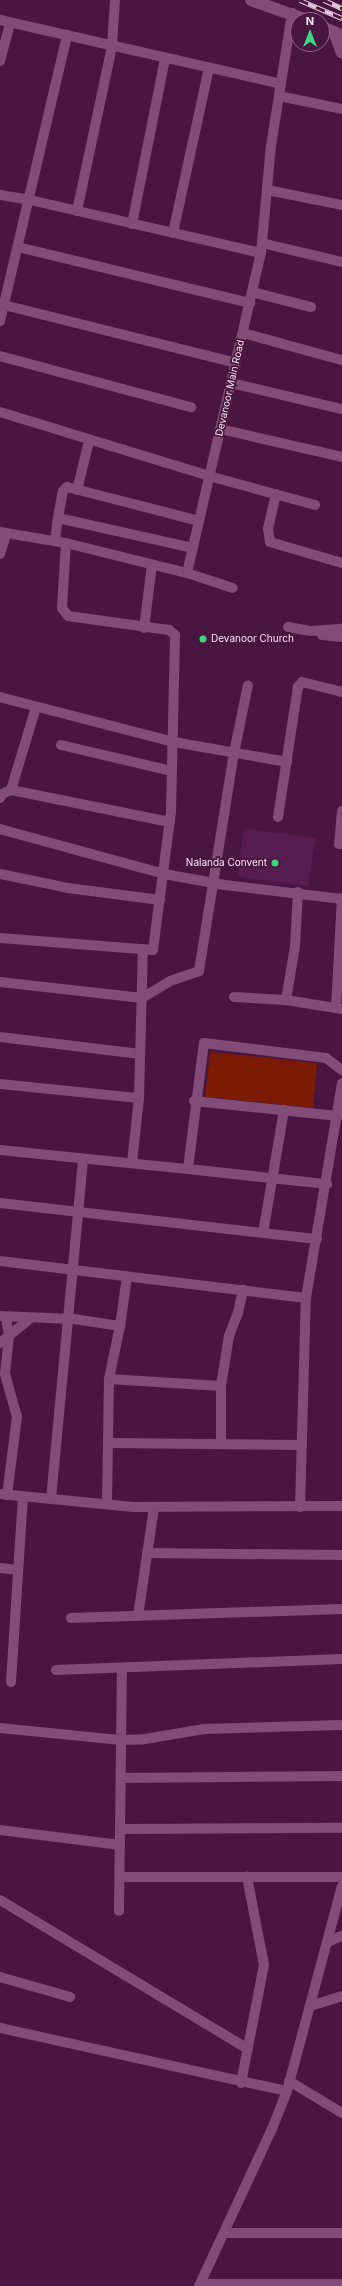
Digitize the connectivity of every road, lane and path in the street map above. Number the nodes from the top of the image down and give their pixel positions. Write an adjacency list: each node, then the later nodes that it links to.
1 (115, 0): 9 (street)
2 (251, 0): 3 (main road)
3 (290, 13)
4 (0, 20): 5 (street)
5 (10, 23): 8 (street); 12 (street)
6 (290, 27): 14 (street, Devanoor Main Road)
7 (338, 34): 10 (main road)
8 (67, 36): 9 (street); 19 (street)
9 (112, 46): 11 (street); 21 (street)
10 (342, 53)
11 (165, 59): 13 (street); 22 (street)
12 (0, 61)
13 (209, 68): 14 (street); 23 (street)
14 (281, 84): 15 (street, Devanoor Main Road)
15 (279, 96): 16 (street); 17 (street, Devanoor Main Road)
16 (342, 109)
17 (268, 190): 20 (street); 25 (street, Devanoor Main Road)
18 (0, 195): 19 (street)
19 (30, 200): 21 (street); 24 (street)
20 (342, 205)
21 (77, 211): 22 (street)
22 (132, 224): 23 (street)
23 (173, 233): 25 (street)
24 (18, 247): 28 (street); 29 (street)
25 (262, 248): 26 (street); 27 (street, Devanoor Main Road)
26 (342, 262)
27 (252, 292): 28 (street, Devanoor Main Road); 30 (street)
28 (250, 303): 32 (street, Devanoor Main Road)
29 (4, 305): 31 (street); 35 (street)
30 (311, 307)
31 (0, 321)
32 (243, 333): 34 (street); 35 (street, Devanoor Main Road)
33 (0, 356): 37 (street)
34 (342, 360)
35 (236, 363): 36 (street, Devanoor Main Road)
36 (231, 383): 38 (street); 40 (street, Devanoor Main Road)
37 (191, 407)
38 (342, 409)
39 (0, 412): 41 (street)
40 (220, 429): 42 (street); 43 (street, Devanoor Main Road)
41 (89, 441): 43 (street); 44 (street)
42 (342, 457)
43 (209, 476): 45 (street); 48 (street, Devanoor Main Road)
44 (77, 490): 47 (street); 48 (street)
45 (276, 494): 46 (street); 54 (street)
46 (314, 505)
47 (58, 518): 50 (street); 52 (street)
48 (199, 521): 52 (street, Devanoor Main Road)
49 (4, 533): 50 (street); 53 (street)
50 (55, 541): 51 (street)
51 (66, 542): 55 (street); 59 (street)
52 (193, 548): 56 (street, Devanoor Main Road)
53 (0, 554)
54 (342, 564)
55 (152, 565): 56 (street); 59 (street)
56 (187, 573): 57 (street)
57 (233, 588)
58 (288, 627): 60 (street)
59 (144, 628): 67 (street)
60 (342, 629)
61 (314, 634): 62 (street)
62 (342, 637)
63 (248, 685): 69 (street)
64 (342, 692): 70 (street)
65 (0, 697): 66 (street)
66 (36, 707): 67 (street); 72 (street)
67 (174, 742): 69 (street); 71 (street)
68 (62, 745): 71 (street)
69 (234, 753): 70 (street); 81 (street)
70 (287, 762): 75 (street)
71 (172, 771): 76 (street)
72 (11, 790): 73 (street); 76 (street)
73 (0, 798)
74 (342, 811): 78 (street)
75 (278, 817)
76 (170, 822): 80 (street)
77 (0, 829): 80 (street)
78 (342, 844)
79 (0, 874): 84 (street)
80 (164, 874): 81 (street); 84 (street)
81 (212, 883): 82 (street); 89 (street)
82 (298, 892): 83 (street); 90 (street)
83 (342, 898): 91 (street)
84 (160, 900): 86 (street)
85 (0, 938): 86 (street)
86 (142, 949): 89 (street)
87 (0, 982): 89 (street)
88 (234, 997): 90 (street)
89 (142, 998): 93 (street)
90 (286, 1000): 91 (street)
91 (339, 1009)
92 (0, 1037): 93 (street)
93 (140, 1054): 97 (street)
94 (342, 1070): 98 (street)
95 (342, 1083): 100 (street)
96 (0, 1084): 97 (street)
97 (139, 1098): 103 (street)
98 (194, 1101): 99 (street); 104 (street)
99 (284, 1110): 100 (street); 105 (street)
100 (338, 1116): 106 (street)
101 (0, 1150): 102 (street)
102 (84, 1158): 103 (street); 108 (street)
103 (132, 1162): 104 (street)
104 (188, 1170): 105 (street)
105 (272, 1178): 106 (street); 109 (street)
106 (327, 1184): 110 (street)
107 (0, 1203): 108 (street)
108 (79, 1212): 109 (street); 112 (street)
109 (263, 1233): 110 (street)
110 (318, 1239): 115 (street)
111 (0, 1261): 112 (street)
112 (73, 1270): 113 (street); 118 (street)
113 (127, 1277): 114 (street); 119 (street)
114 (243, 1290): 115 (street); 124 (street)
115 (306, 1298): 127 (street)
116 (3, 1316): 117 (street); 120 (street)
117 (30, 1319): 118 (street); 120 (street)
118 (69, 1319): 119 (street); 130 (street)
119 (120, 1326): 123 (street)
120 (9, 1336): 121 (street); 122 (street)
121 (0, 1343)
122 (3, 1373): 128 (street)
123 (109, 1379): 124 (street); 125 (street)
124 (221, 1386): 126 (street)
125 (108, 1443): 126 (street); 131 (street)
126 (221, 1444): 127 (street)
127 (302, 1445): 134 (street)
128 (4, 1495): 129 (street)
129 (23, 1497): 130 (street); 138 (street)
130 (51, 1499): 131 (street)
131 (107, 1504): 133 (street)
132 (342, 1506): 134 (street)
133 (154, 1507): 134 (street); 135 (street)
134 (300, 1508)
135 (147, 1553): 136 (street); 140 (street)
136 (342, 1555)
137 (0, 1568): 138 (street)
138 (18, 1570): 145 (street)
139 (342, 1609): 140 (street)
140 (138, 1616): 141 (street)
141 (71, 1618)
142 (342, 1659): 143 (street)
143 (122, 1668): 144 (street); 148 (street)
144 (56, 1670)
145 (11, 1682)
146 (342, 1725): 148 (street)
147 (0, 1728): 148 (street)
148 (121, 1740): 150 (street)
149 (342, 1776): 150 (street)
150 (121, 1778): 152 (street)
151 (342, 1828): 152 (street)
152 (120, 1829): 154 (street)
153 (0, 1830): 154 (street)
154 (120, 1846): 155 (street)
155 (120, 1877): 156 (street); 160 (street)
156 (247, 1877): 157 (street); 168 (street)
157 (342, 1877)
158 (342, 1886): 162 (street)
159 (0, 1900): 168 (street)
160 (119, 1911)
161 (342, 1936): 162 (street)
162 (327, 1942): 166 (street)
163 (0, 1977): 165 (street)
164 (342, 1996): 166 (street)
165 (70, 1997)
166 (310, 2006): 170 (street)
167 (0, 2028): 169 (street)
168 (248, 2050): 169 (street)
169 (241, 2083): 170 (street)
170 (288, 2086): 171 (street); 172 (street)
171 (342, 2113)
172 (224, 2233): 173 (street); 175 (street)
173 (342, 2233)
174 (342, 2284): 175 (street)
175 (199, 2285)

